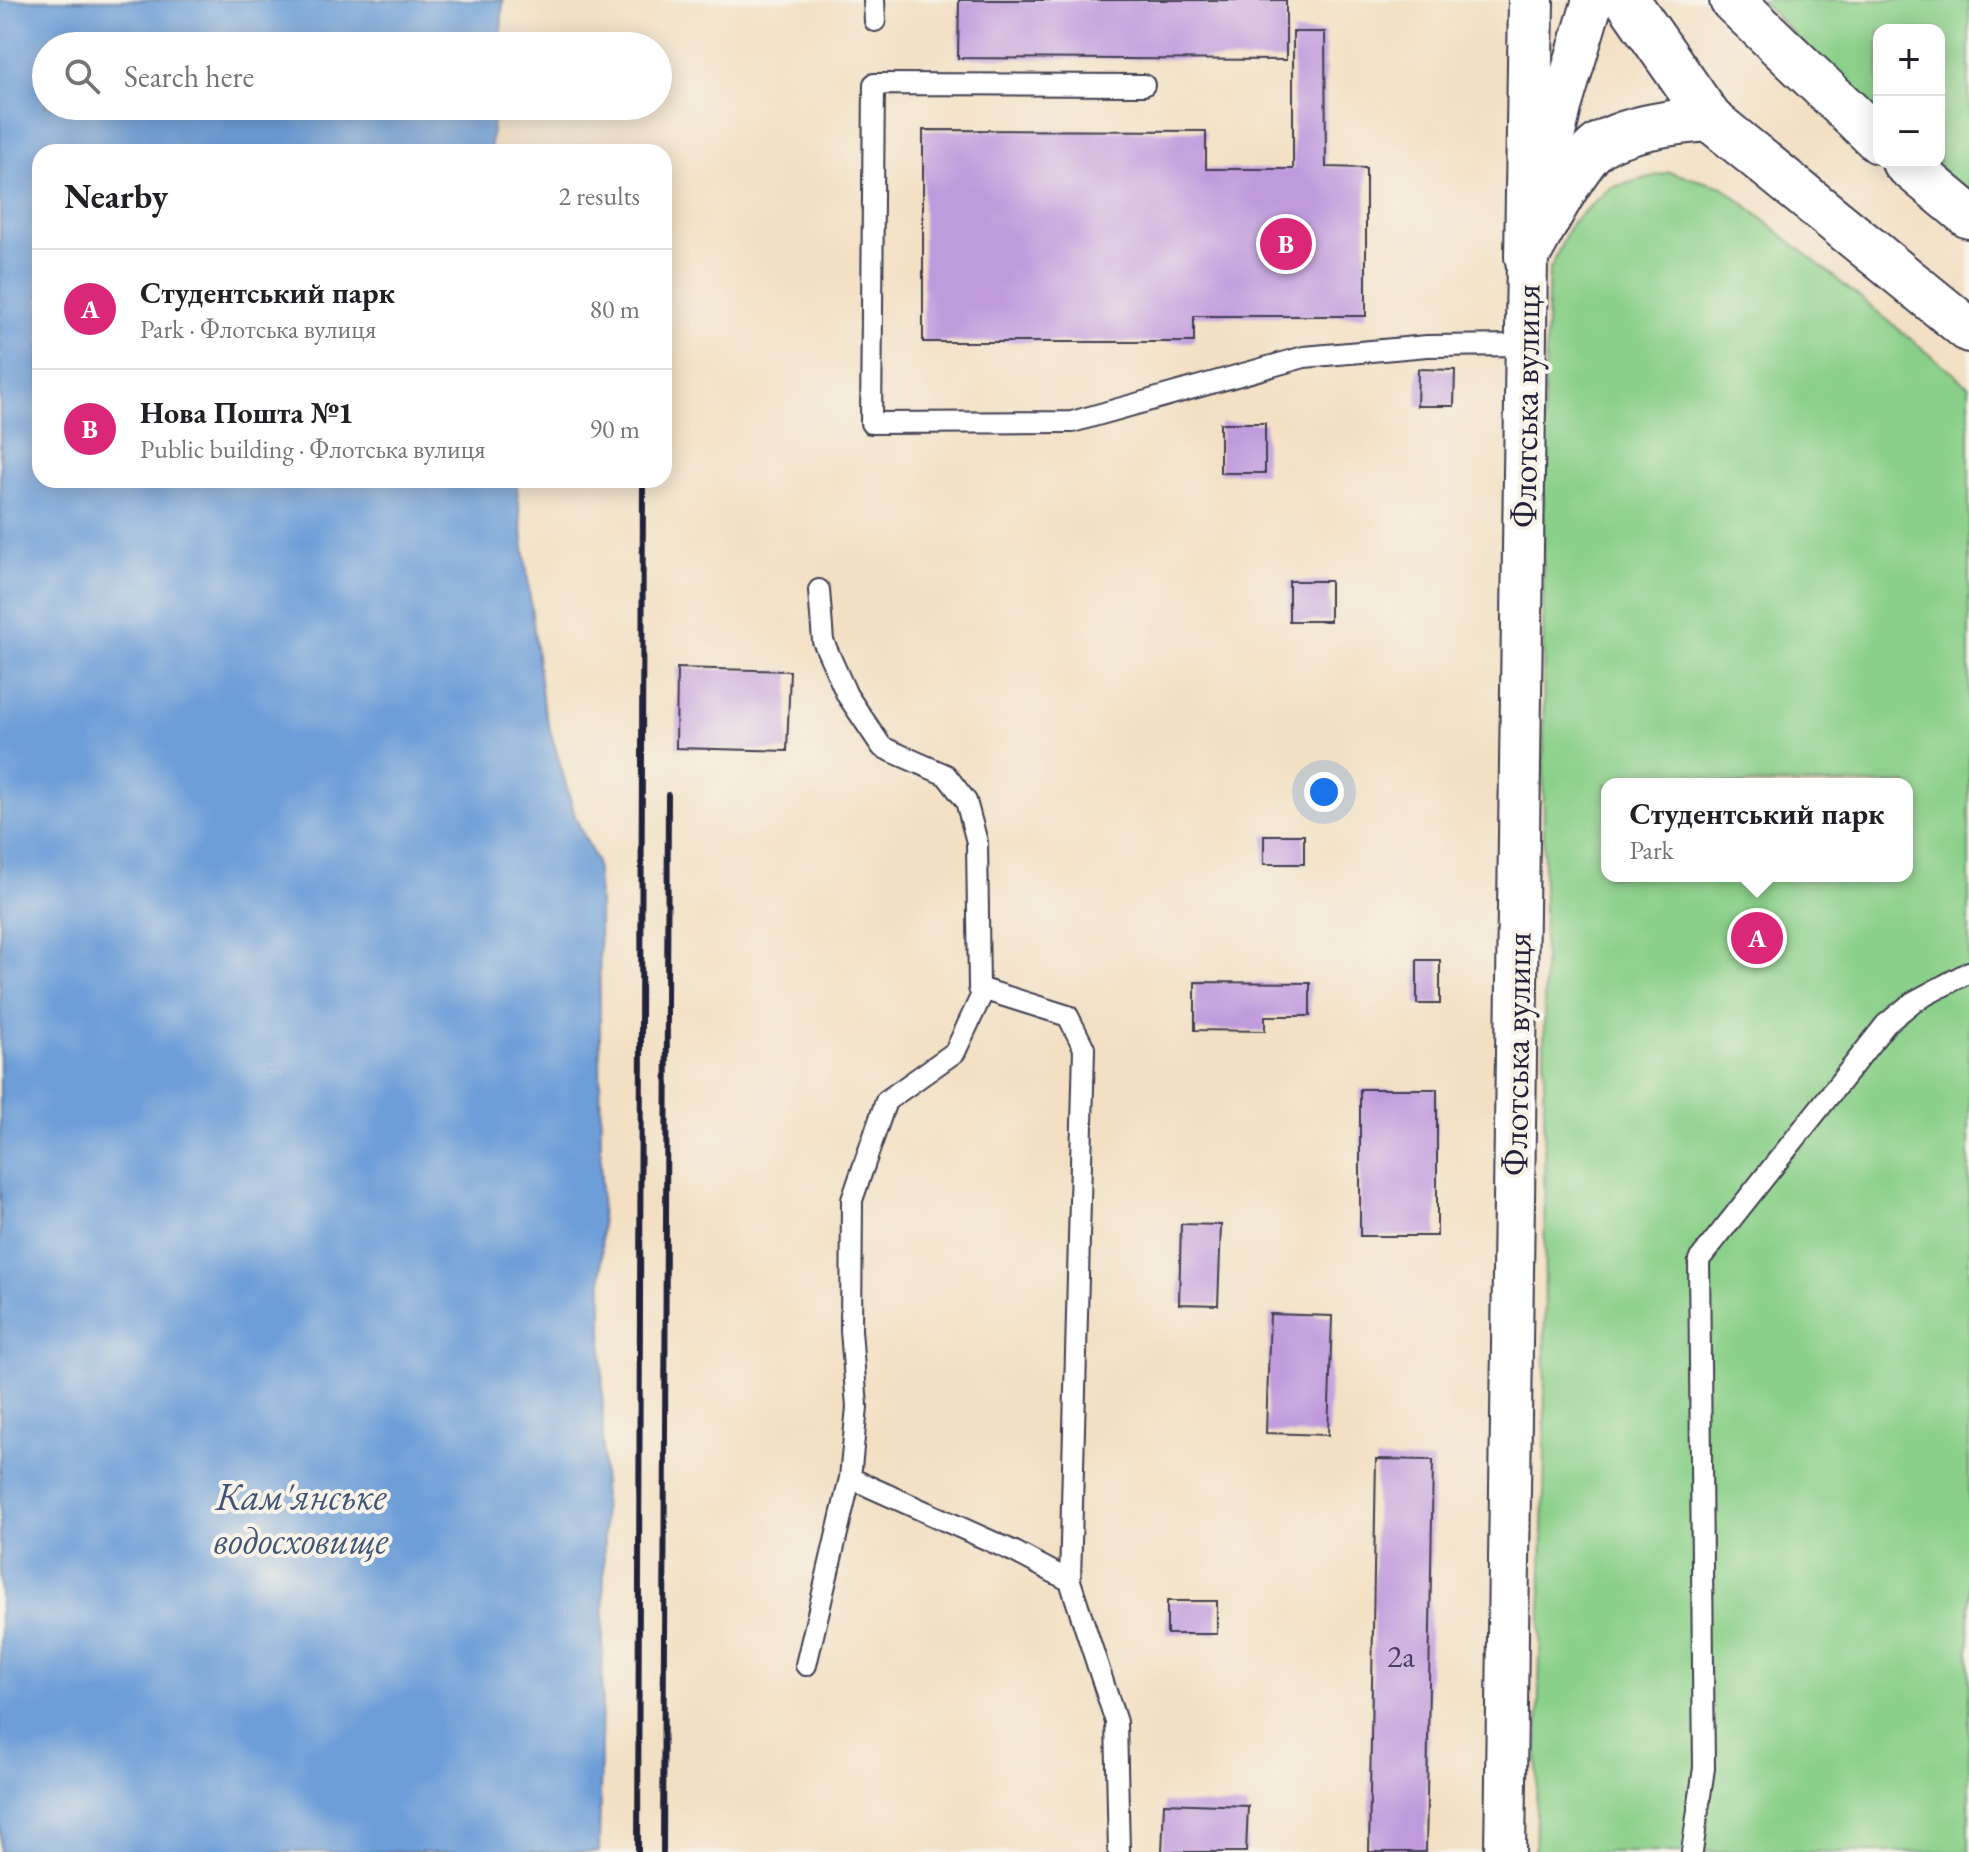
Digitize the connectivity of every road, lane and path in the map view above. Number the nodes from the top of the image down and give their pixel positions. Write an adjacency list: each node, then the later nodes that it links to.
1 (874, 0): 6 (lane)
2 (1531, 0): 12 (street)
3 (1593, 0): 12 (street, Флотська вулиця)
4 (1627, 0): 8 (street)
5 (1732, 0): 9 (street)
6 (875, 21)
7 (1144, 85): 14 (lane)
8 (1710, 119): 12 (street); 13 (street)
9 (1873, 135)
10 (1911, 168): 11 (street)
11 (1969, 216)
12 (1527, 257): 14 (street, Флотська вулиця)
13 (1969, 330)
14 (1526, 345): 22 (street, Флотська вулиця)
15 (819, 590): 17 (lane)
16 (1969, 972): 23 (lane)
17 (984, 990): 18 (lane); 19 (lane)
18 (850, 1478): 19 (lane); 20 (lane)
19 (1070, 1581): 21 (lane)
20 (806, 1665)
21 (1119, 1852)
22 (1505, 1852)
23 (1692, 1852)

